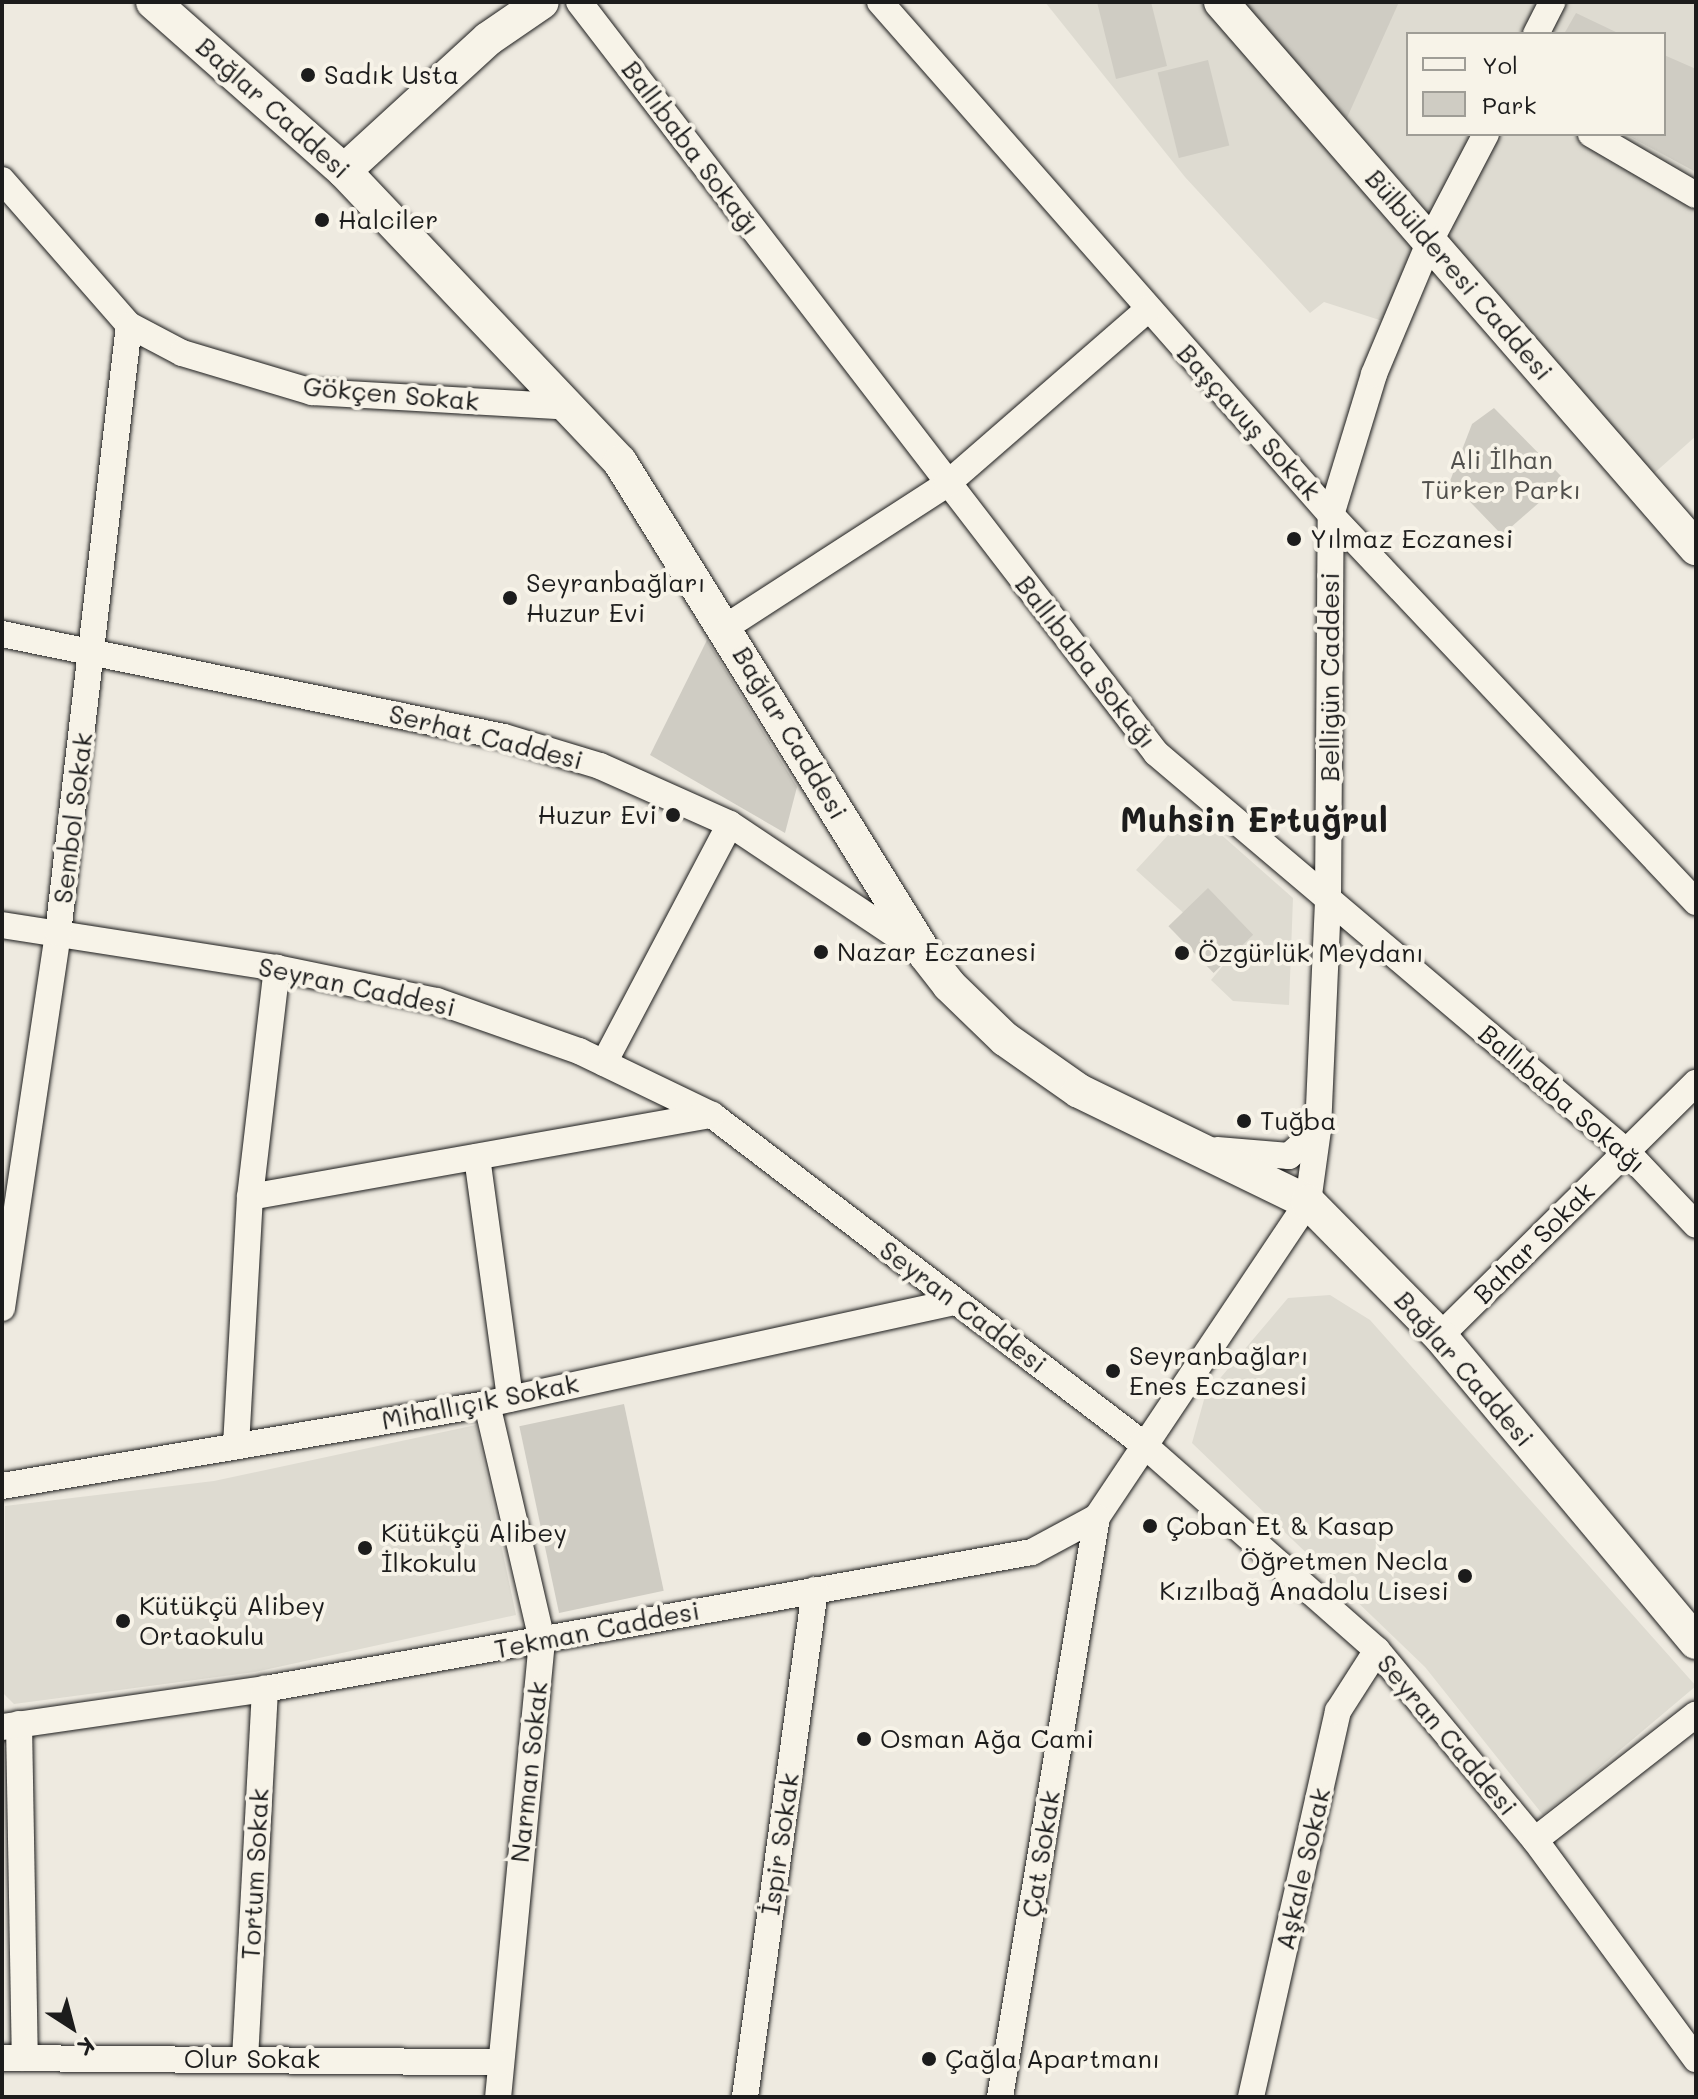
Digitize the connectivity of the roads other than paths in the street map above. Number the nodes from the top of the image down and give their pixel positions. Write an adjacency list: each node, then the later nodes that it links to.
1 (153, 2): 10 (main road, Bağlar Caddesi)
2 (542, 2): 10 (main road)
3 (579, 2): 17 (street, Ballıbaba Sokağı)
4 (880, 2): 14 (street, Başçavuş Sokak)
5 (1221, 2): 13 (main road, Bülbülderesi Caddesi)
6 (1552, 2): 7 (street)
7 (1537, 32)
8 (1485, 136): 13 (street, Belligün Caddesi)
9 (1594, 136): 12 (street)
10 (344, 171): 16 (main road, Bağlar Caddesi)
11 (2, 180): 15 (street, Gökçen Sokak)
12 (1696, 195)
13 (1429, 243): 18 (street, Belligün Caddesi); 19 (main road, Bülbülderesi Caddesi)
14 (1148, 309): 17 (street); 18 (street, Başçavuş Sokak)
15 (129, 325): 16 (street, Gökçen Sokak); 22 (street, Sembol Sokak)
16 (570, 407): 20 (main road, Bağlar Caddesi)
17 (947, 484): 20 (street); 24 (street, Ballıbaba Sokağı)
18 (1331, 515): 24 (street, Belligün Caddesi); 25 (street, Başçavuş Sokak)
19 (1696, 548)
20 (726, 627): 28 (main road, Bağlar Caddesi)
21 (2, 634): 22 (street, Serhat Caddesi)
22 (93, 650): 23 (street, Serhat Caddesi); 27 (street, Sembol Sokak)
23 (730, 824): 28 (street, Serhat Caddesi); 30 (street)
24 (1328, 899): 33 (street, Belligün Caddesi); 35 (street, Ballıbaba Sokağı)
25 (1696, 902)
26 (2, 925): 27 (street, Seyran Caddesi)
27 (58, 933): 29 (street, Seyran Caddesi); 41 (street, Sembol Sokak)
28 (925, 954): 34 (main road, Bağlar Caddesi)
29 (277, 968): 30 (street, Seyran Caddesi); 37 (street)
30 (604, 1063): 32 (street, Seyran Caddesi)
31 (1696, 1083): 35 (street, Bahar Sokak)
32 (712, 1115): 36 (street); 40 (street, Seyran Caddesi)
33 (1318, 1130): 34 (street, Bağlar Caddesi); 38 (street, Belligün Caddesi)
34 (1192, 1147): 38 (main road, Bağlar Caddesi)
35 (1627, 1152): 39 (street, Ballıbaba Sokağı); 42 (street, Bahar Sokak)
36 (477, 1157): 37 (street); 43 (street, Narman Sokak)
37 (250, 1197): 45 (street)
38 (1308, 1202): 42 (main road, Bağlar Caddesi); 44 (street)
39 (1696, 1225)
40 (954, 1302): 43 (street, Mihallıçık Sokak); 44 (street, Seyran Caddesi)
41 (2, 1308)
42 (1440, 1336): 50 (main road, Bağlar Caddesi)
43 (498, 1402): 45 (street, Mihallıçık Sokak); 49 (street, Narman Sokak)
44 (1142, 1443): 47 (street); 51 (street, Seyran Caddesi)
45 (236, 1446): 46 (street, Mihallıçık Sokak)
46 (2, 1486)
47 (1097, 1517): 48 (street, Tekman Caddesi); 62 (street, Çat Sokak)
48 (815, 1590): 49 (street, Tekman Caddesi); 61 (street, İspir Sokak)
49 (542, 1641): 52 (street, Tekman Caddesi); 59 (street, Narman Sokak)
50 (1696, 1642)
51 (1377, 1650): 55 (street, Seyran Caddesi); 63 (street, Aşkale Sokak)
52 (265, 1689): 54 (street, Tekman Caddesi); 57 (street, Tortum Sokak)
53 (1696, 1714): 55 (street)
54 (10, 1726): 56 (street)
55 (1535, 1840): 58 (street, Seyran Caddesi)
56 (14, 2058): 57 (street, Olur Sokak)
57 (245, 2059): 59 (street, Olur Sokak)
58 (1696, 2059)
59 (501, 2062): 60 (street, Narman Sokak)
60 (498, 2097)
61 (745, 2097)
62 (1000, 2097)
63 (1251, 2097)

